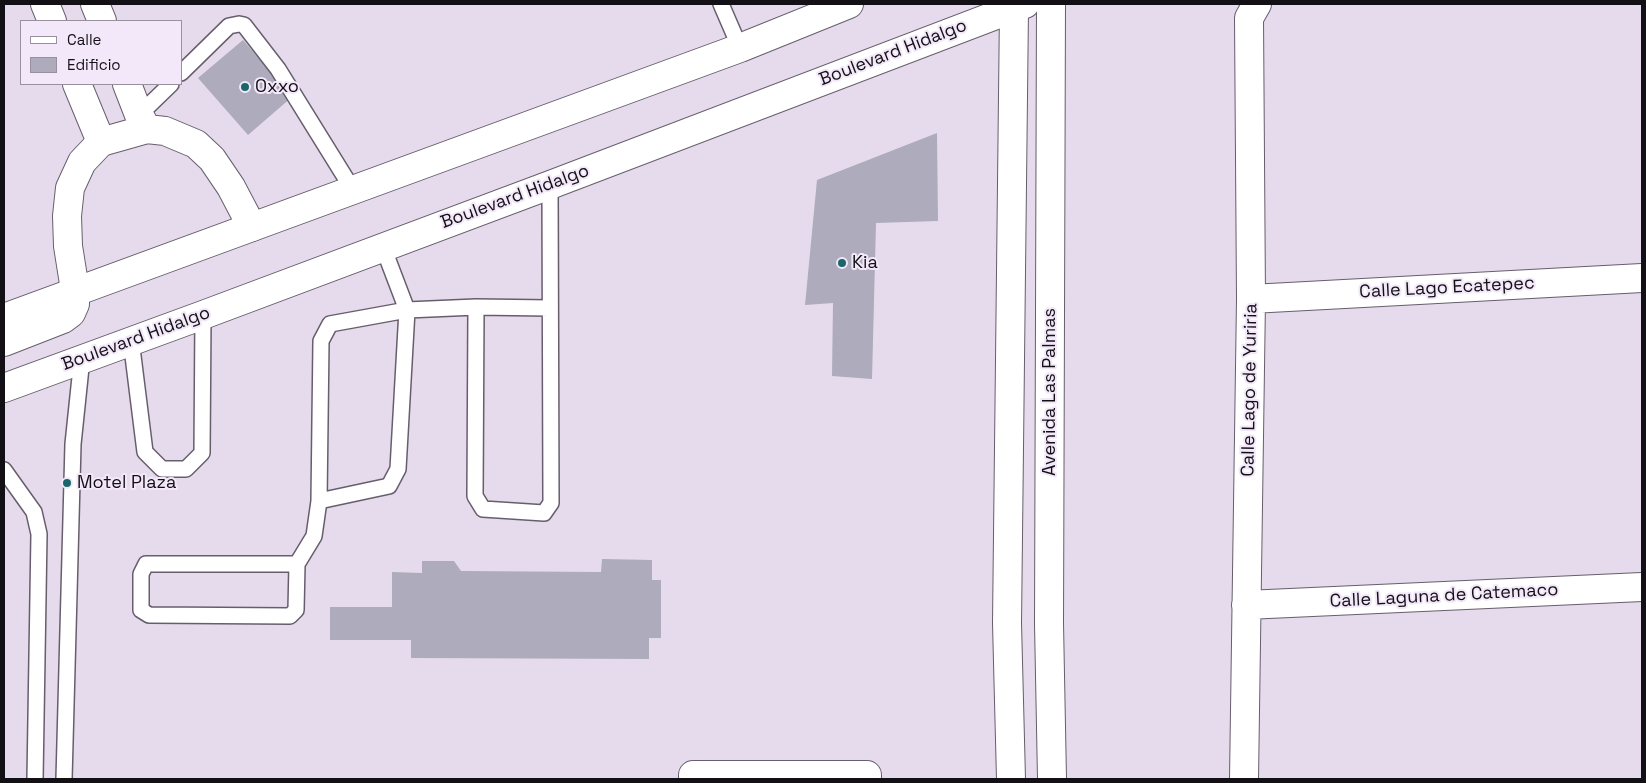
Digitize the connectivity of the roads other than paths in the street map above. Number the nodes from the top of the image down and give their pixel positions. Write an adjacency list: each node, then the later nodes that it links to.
1 (45, 4): 8 (street)
2 (95, 4): 9 (street)
3 (721, 4): 10 (lane)
4 (849, 4): 10 (street)
5 (1051, 4): 16 (street, Avenida Las Palmas)
6 (1257, 4): 25 (street, Calle Lago de Yuriria)
7 (1019, 6): 15 (street); 19 (street, Boulevard Hidalgo)
8 (52, 20)
9 (102, 20)
10 (740, 48): 20 (street)
11 (182, 72): 20 (lane)
12 (78, 85): 18 (street)
13 (127, 85): 17 (street)
14 (169, 85): 17 (lane)
15 (1013, 109): 16 (street); 40 (street)
16 (1051, 109): 41 (street, Avenida Las Palmas)
17 (143, 122): 18 (street); 21 (street)
18 (101, 142): 24 (street)
19 (550, 185): 22 (street, Boulevard Hidalgo); 27 (lane)
20 (353, 190): 21 (street)
21 (252, 227): 24 (street)
22 (383, 247): 28 (lane); 29 (street, Boulevard Hidalgo)
23 (1642, 278): 25 (street, Calle Lago Ecatepec)
24 (75, 290): 30 (street); 32 (street)
25 (1252, 298): 39 (street, Calle Lago de Yuriria)
26 (476, 307): 27 (lane); 27 (lane); 28 (lane)
27 (550, 308)
28 (407, 310): 36 (lane); 36 (lane)
29 (203, 315): 31 (street, Boulevard Hidalgo); 31 (lane)
30 (4, 318)
31 (131, 340): 33 (street, Boulevard Hidalgo)
32 (4, 342)
33 (82, 358): 34 (street, Boulevard Hidalgo); 43 (lane)
34 (4, 388)
35 (4, 470): 42 (lane)
36 (319, 501): 37 (lane)
37 (297, 564): 37 (lane)
38 (1642, 586): 39 (street, Calle Laguna de Catemaco)
39 (1246, 605): 48 (street, Calle Lago de Yuriria)
40 (1007, 623): 41 (street); 46 (street)
41 (1049, 623): 47 (street, Avenida Las Palmas)
42 (35, 779)
43 (64, 779)
44 (693, 779): 45 (street)
45 (867, 779)
46 (1011, 779)
47 (1052, 779)
48 (1244, 779)

